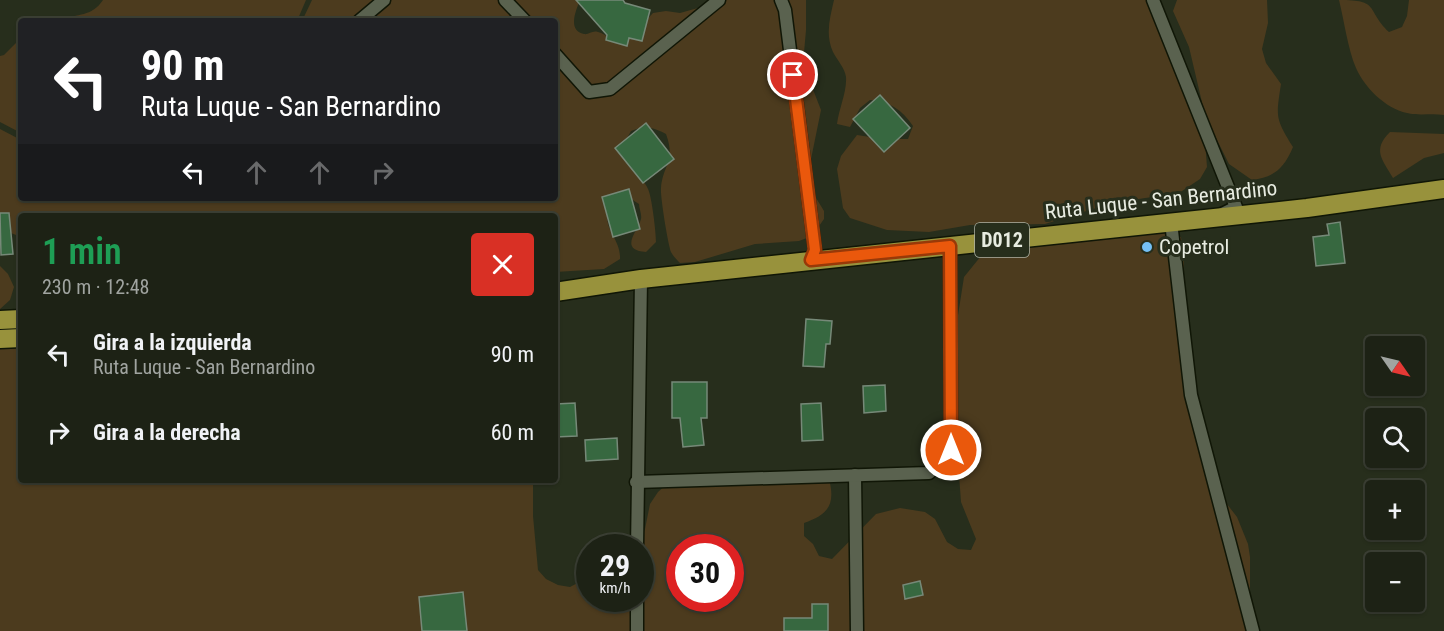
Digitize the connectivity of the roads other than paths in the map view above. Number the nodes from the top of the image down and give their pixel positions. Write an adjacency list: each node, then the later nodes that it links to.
1 (384, 0): 6 (street)
2 (506, 0): 7 (street)
3 (719, 0): 8 (street)
4 (781, 0): 13 (street)
5 (1153, 0): 10 (street)
6 (363, 18)
7 (522, 18)
8 (558, 57)
9 (1444, 189): 10 (main road, Ruta Luque - San Bernardino / D012)
10 (1216, 217): 11 (main road, Ruta Luque - San Bernardino / D012)
11 (1171, 222): 12 (main road, Ruta Luque - San Bernardino / D012); 26 (street)
12 (950, 246): 13 (main road, Ruta Luque - San Bernardino / D012); 20 (street)
13 (811, 260): 14 (main road, Ruta Luque - San Bernardino / D012)
14 (641, 279): 15 (main road, Ruta Luque - San Bernardino / D012); 21 (street)
15 (558, 291)
16 (18, 319): 17 (main road)
17 (0, 320)
18 (18, 338): 19 (main road)
19 (0, 339)
20 (855, 476): 21 (street); 25 (street)
21 (636, 482): 22 (street)
22 (637, 534)
23 (637, 612): 24 (street)
24 (637, 631)
25 (857, 631)
26 (1253, 631)

